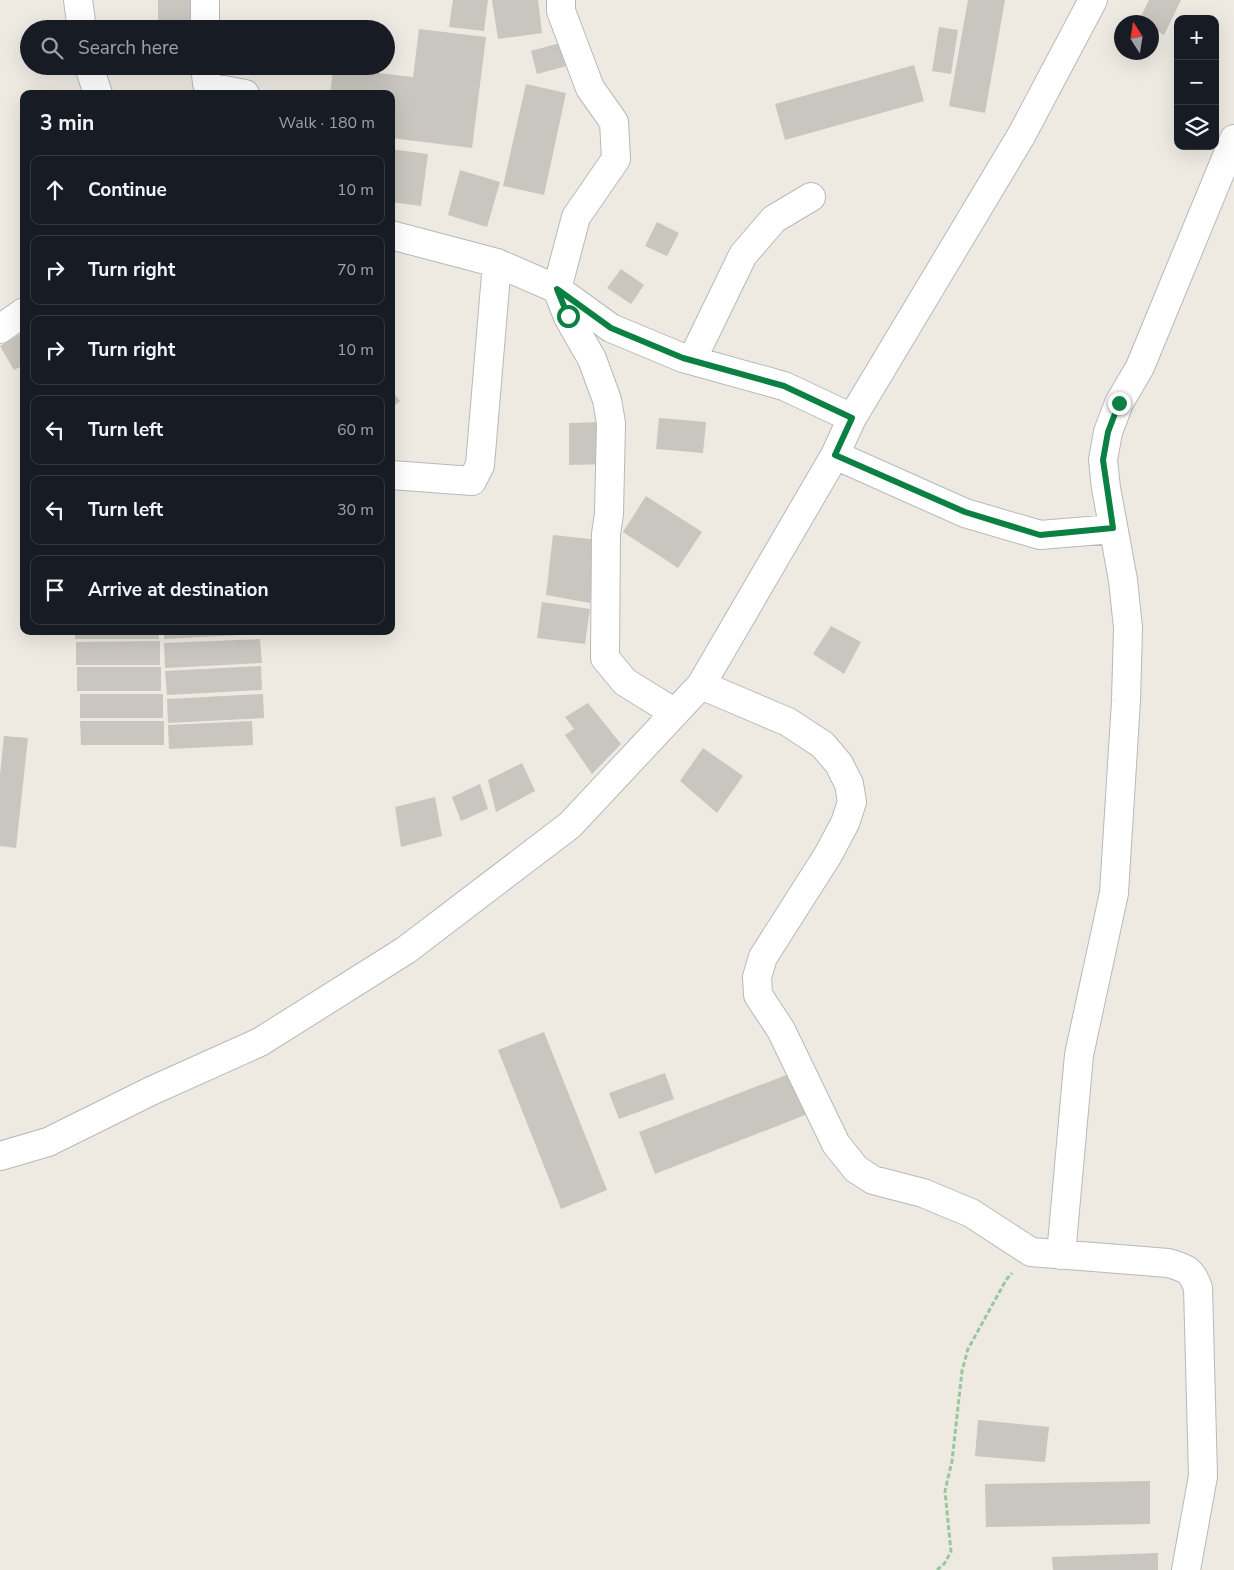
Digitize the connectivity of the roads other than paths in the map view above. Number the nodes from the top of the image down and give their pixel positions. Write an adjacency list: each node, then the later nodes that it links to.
1 (78, 0): 5 (street)
2 (205, 0): 6 (street)
3 (561, 0): 15 (street)
4 (1093, 0): 19 (street)
5 (81, 20)
6 (205, 20)
7 (92, 75): 9 (street)
8 (206, 75): 10 (street)
9 (97, 90)
10 (224, 90)
11 (1234, 140): 22 (street)
12 (812, 197): 18 (street)
13 (395, 237): 14 (street)
14 (497, 263): 15 (street); 21 (street)
15 (557, 289): 18 (street); 24 (street)
16 (20, 315): 17 (street)
17 (0, 329)
18 (692, 360): 19 (street)
19 (852, 418): 20 (street)
20 (835, 455): 22 (street); 23 (street)
21 (395, 475)
22 (1113, 528): 26 (street)
23 (702, 685): 24 (street); 26 (street)
24 (675, 713): 25 (street)
25 (0, 1156)
26 (1061, 1256): 27 (street)
27 (1186, 1570)

